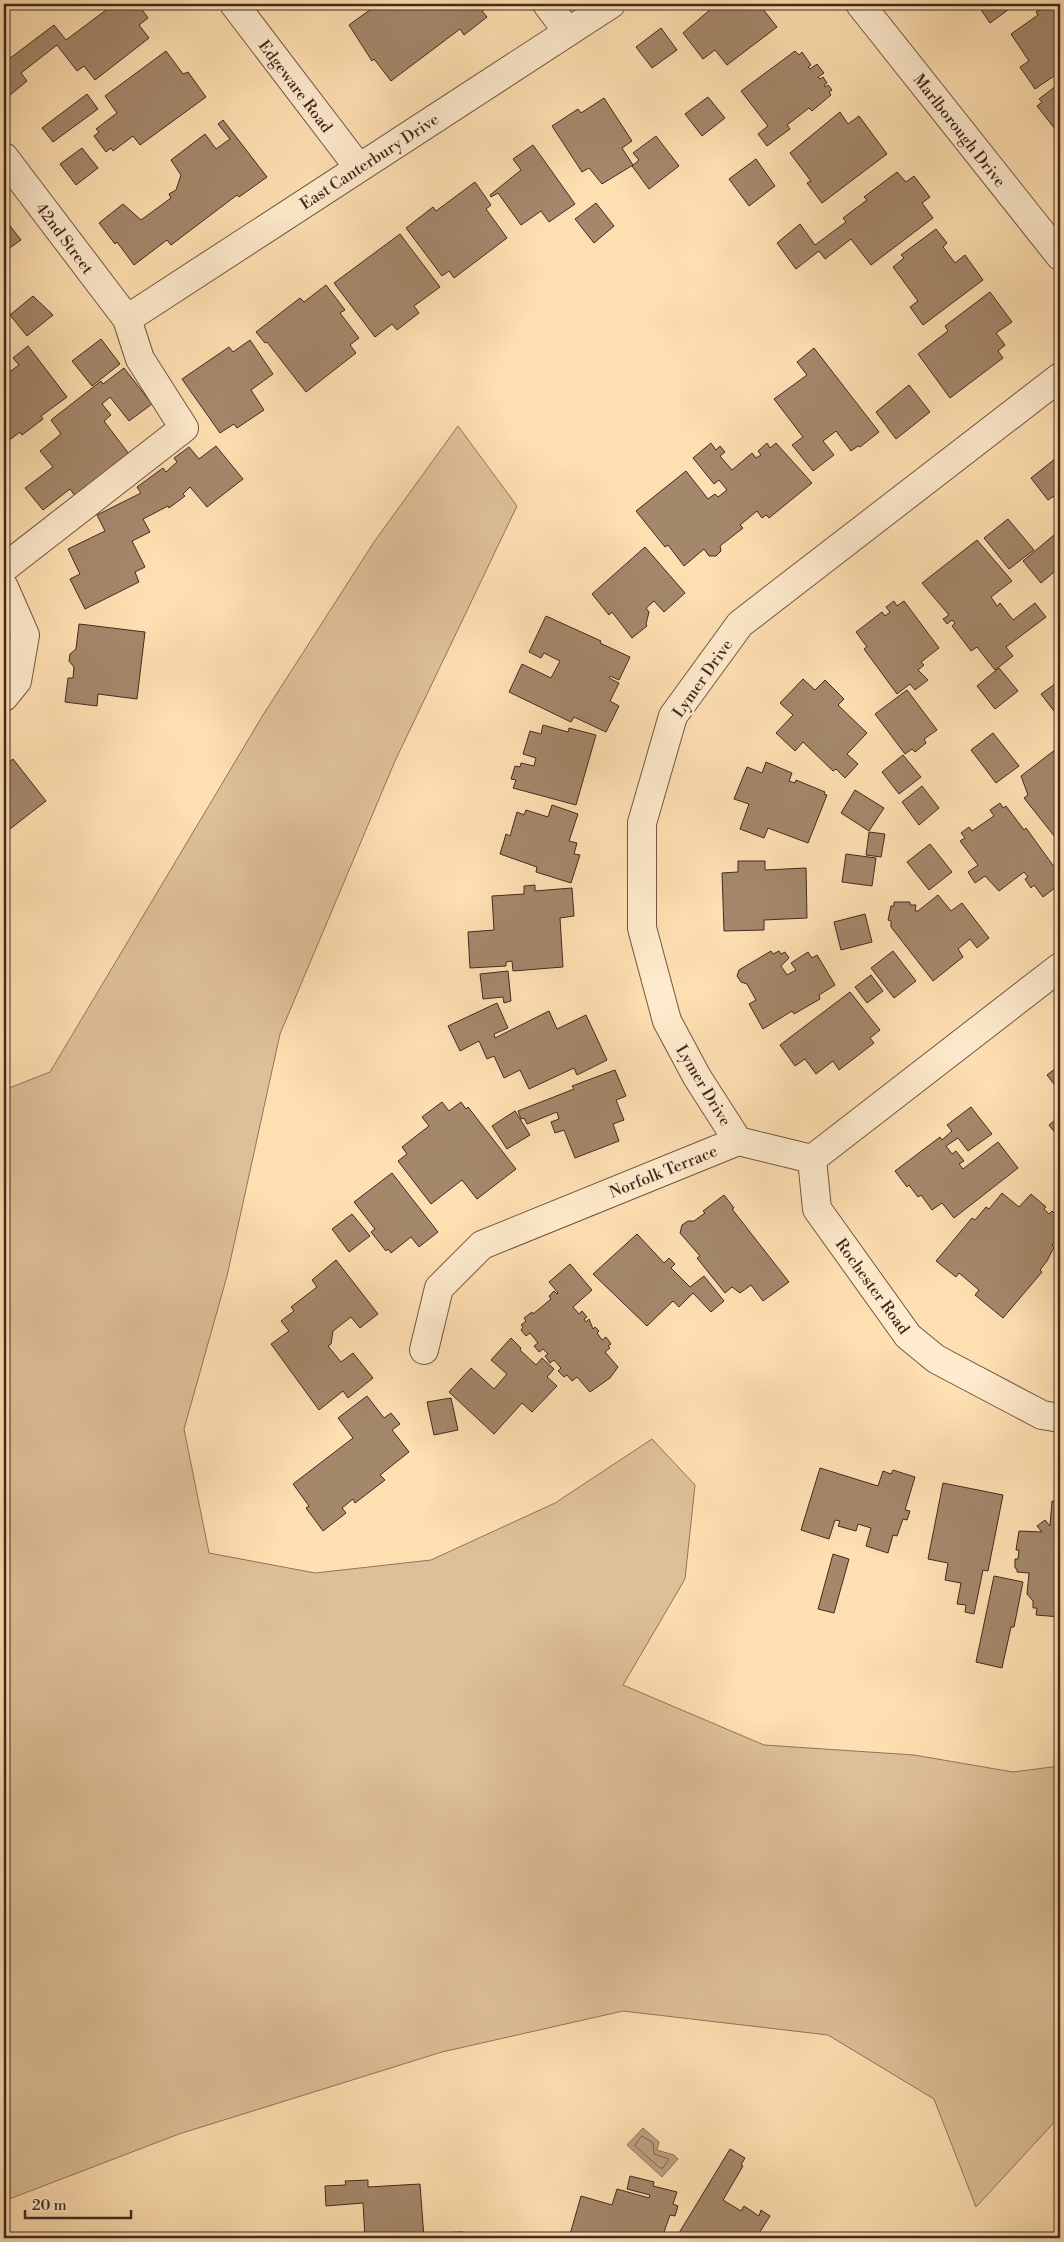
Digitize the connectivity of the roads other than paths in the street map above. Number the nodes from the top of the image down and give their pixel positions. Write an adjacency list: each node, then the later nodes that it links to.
1 (234, 4): 7 (street, Edgeware Road)
2 (547, 4): 5 (street)
3 (611, 4): 5 (street, East Canterbury Drive)
4 (860, 4): 8 (street, Marlborough Drive)
5 (568, 32): 7 (street, East Canterbury Drive)
6 (4, 157): 9 (street, 42nd Street)
7 (359, 168): 9 (street, East Canterbury Drive)
8 (1060, 256)
9 (127, 319): 11 (street, 42nd Street)
10 (1060, 378): 15 (street, Lymer Drive)
11 (4, 568)
12 (4, 587): 13 (street)
13 (4, 697)
14 (1060, 967): 16 (street)
15 (738, 1141): 16 (street, Norfolk Terrace); 17 (street, Norfolk Terrace)
16 (812, 1159): 18 (street, Rochester Road)
17 (424, 1350)
18 (1060, 1418)

